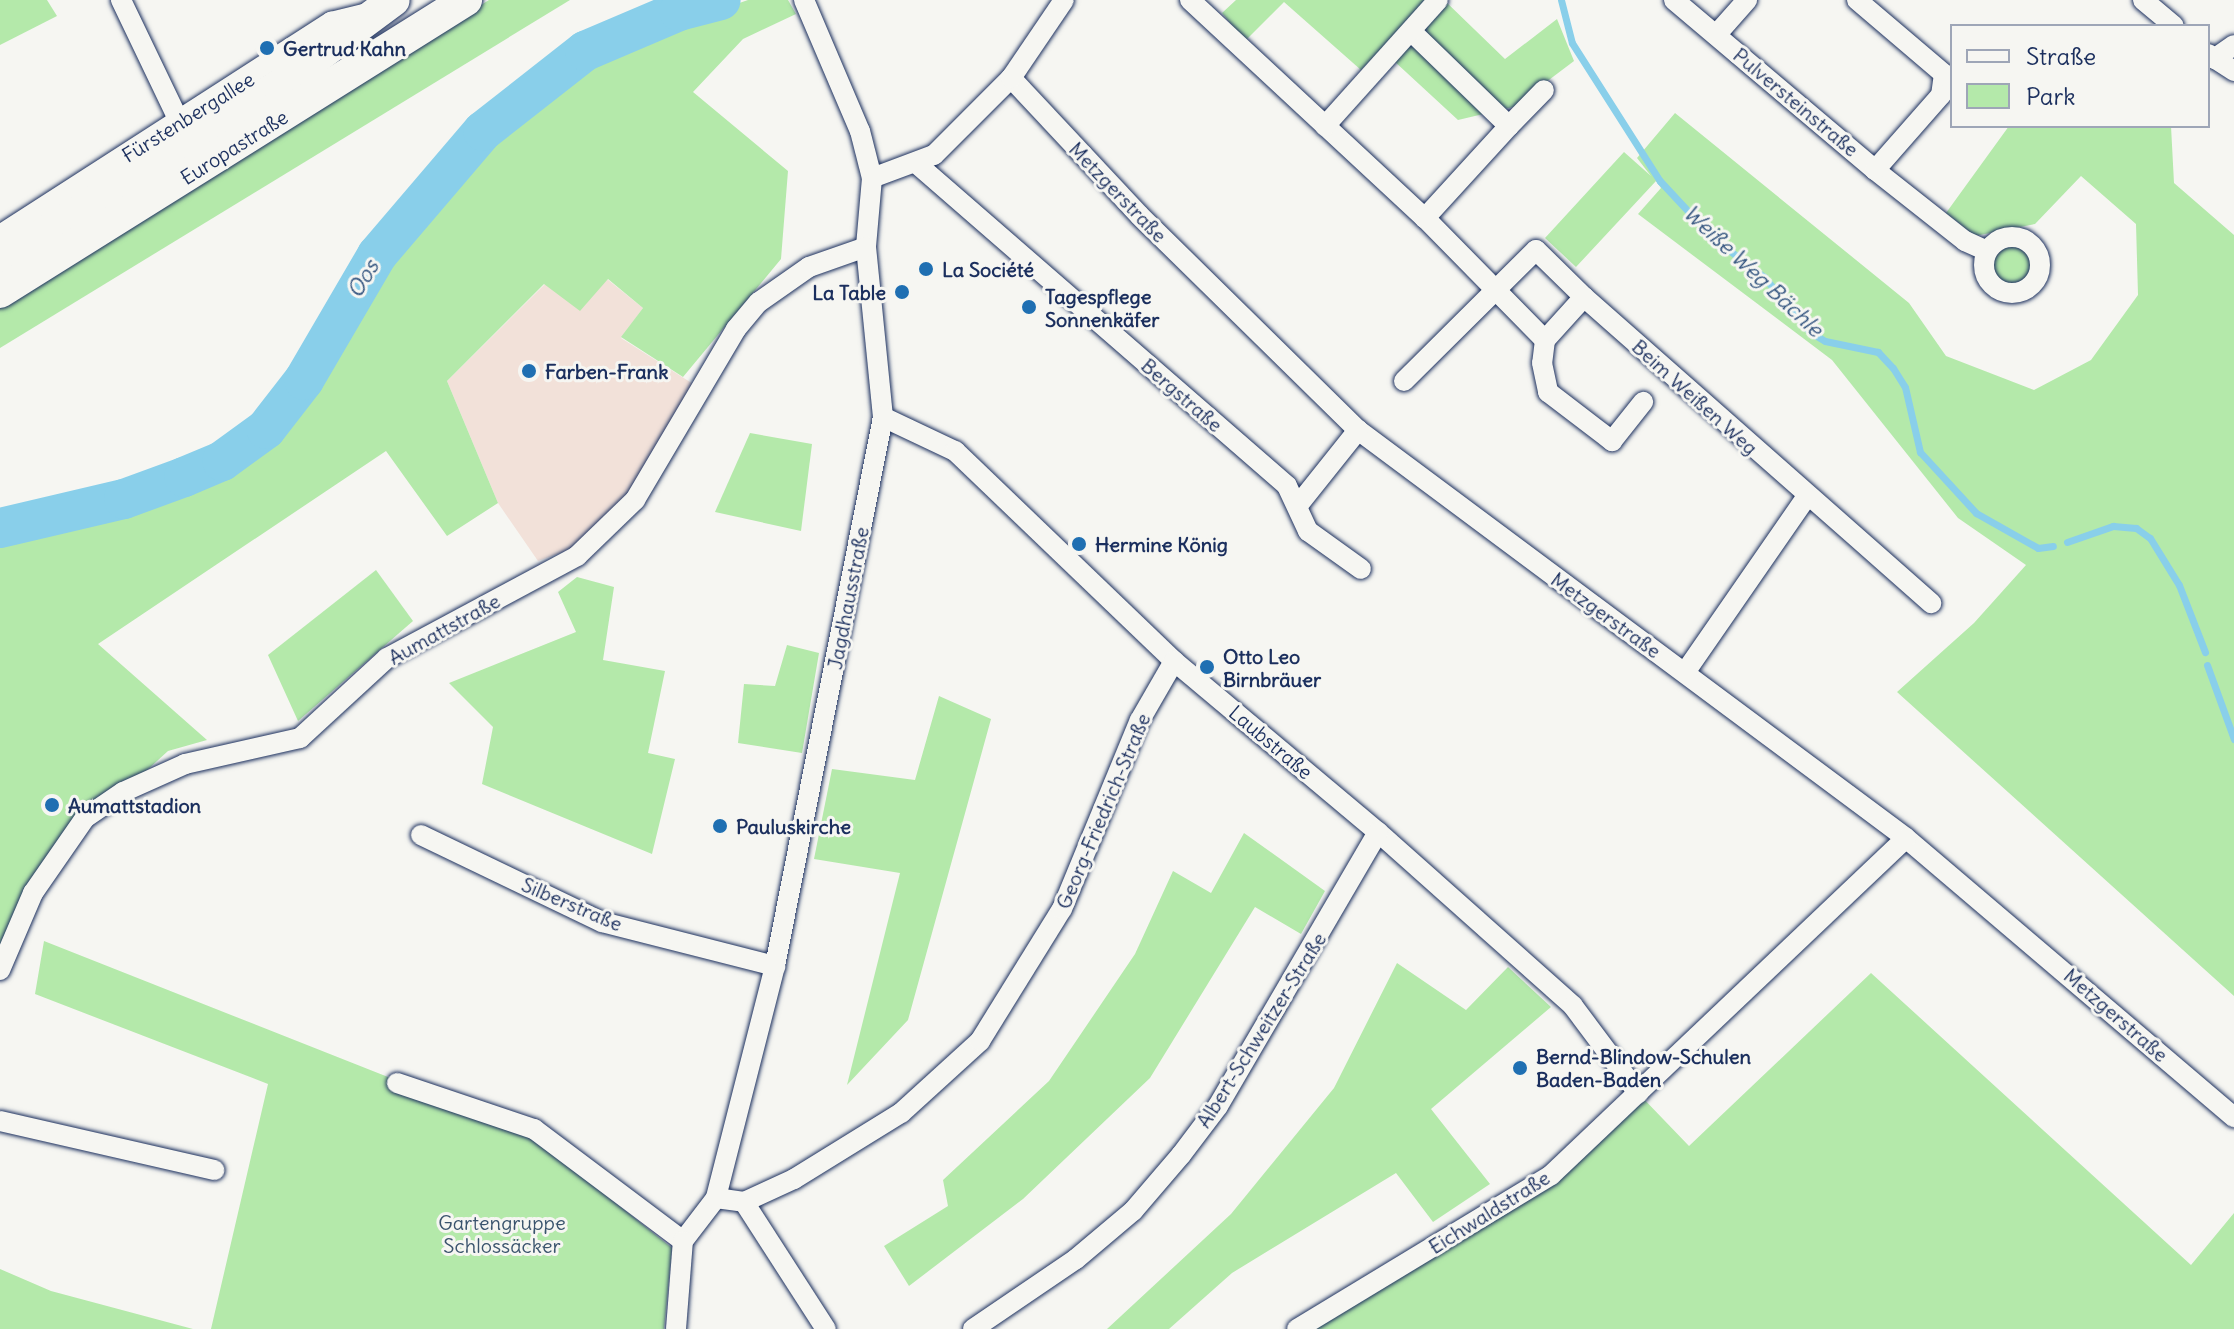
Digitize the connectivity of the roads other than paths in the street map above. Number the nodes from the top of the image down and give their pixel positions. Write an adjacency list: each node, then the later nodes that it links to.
1 (121, 0): 20 (street)
2 (466, 0): 32 (main road, Europastraße)
3 (804, 0): 25 (street, Jagdhausstraße)
4 (1064, 0): 18 (street)
5 (1190, 0): 21 (street)
6 (1438, 0): 13 (street)
7 (1674, 0): 14 (street, Pulversteinstraße)
8 (1747, 0): 14 (street, Pulversteinstraße)
9 (1857, 0): 24 (street, Pulversteinstraße)
10 (2143, 0): 12 (street)
11 (387, 6): 20 (street, Fürstenbergallee); 30 (main road, Europastraße)
12 (2172, 24)
13 (1412, 32): 21 (street); 22 (street)
14 (1716, 35): 24 (street, Pulversteinstraße)
15 (2234, 45): 16 (street)
16 (2211, 56): 17 (street)
17 (2234, 71)
18 (1011, 78): 23 (street); 38 (street, Metzgerstraße)
19 (1544, 90): 22 (street)
20 (180, 123): 27 (street, Fürstenbergallee)
21 (1325, 126): 26 (street)
22 (1509, 126): 26 (street)
23 (917, 164): 25 (street); 40 (street, Bergstraße)
24 (1875, 170): 29 (street, Pulversteinstraße)
25 (872, 178): 28 (street, Jagdhausstraße)
26 (1425, 218): 31 (street)
27 (0, 235)
28 (866, 247): 37 (street, Jagdhausstraße); 49 (street, Aumattstraße)
29 (1987, 251)
30 (0, 261)
31 (1497, 287): 33 (street, Beim Weißen Weg); 34 (street); 35 (street, Beim Weißen Weg)
32 (0, 292)
33 (1584, 297): 34 (street); 39 (street, Beim Weißen Weg)
34 (1545, 340): 36 (street, Beim Weißen Weg)
35 (1404, 381)
36 (1643, 402)
37 (883, 417): 43 (street, Laubstraße); 48 (street, Jagdhausstraße)
38 (1358, 430): 40 (street); 44 (street, Metzgerstraße)
39 (1806, 498): 42 (street, Beim Weißen Weg); 44 (street)
40 (1299, 504): 41 (street, Bergstraße)
41 (1361, 569)
42 (1931, 603)
43 (1174, 661): 45 (street, Laubstraße); 56 (street, Georg-Friedrich-Straße)
44 (1686, 671): 47 (street, Metzgerstraße)
45 (1378, 832): 51 (street, Laubstraße); 60 (street, Albert-Schweitzer-Straße)
46 (421, 835): 48 (street, Silberstraße)
47 (1906, 838): 51 (street, Eichwaldstraße); 52 (street, Metzgerstraße)
48 (775, 966): 55 (street, Jagdhausstraße)
49 (0, 970)
50 (397, 1083): 57 (street)
51 (1638, 1093): 61 (street, Eichwaldstraße)
52 (2234, 1117)
53 (0, 1121): 54 (street)
54 (214, 1170)
55 (716, 1198): 56 (street); 57 (street, Jagdhausstraße)
56 (744, 1202): 59 (street)
57 (683, 1241): 58 (street)
58 (676, 1329)
59 (826, 1329)
60 (973, 1329)
61 (1297, 1329)

